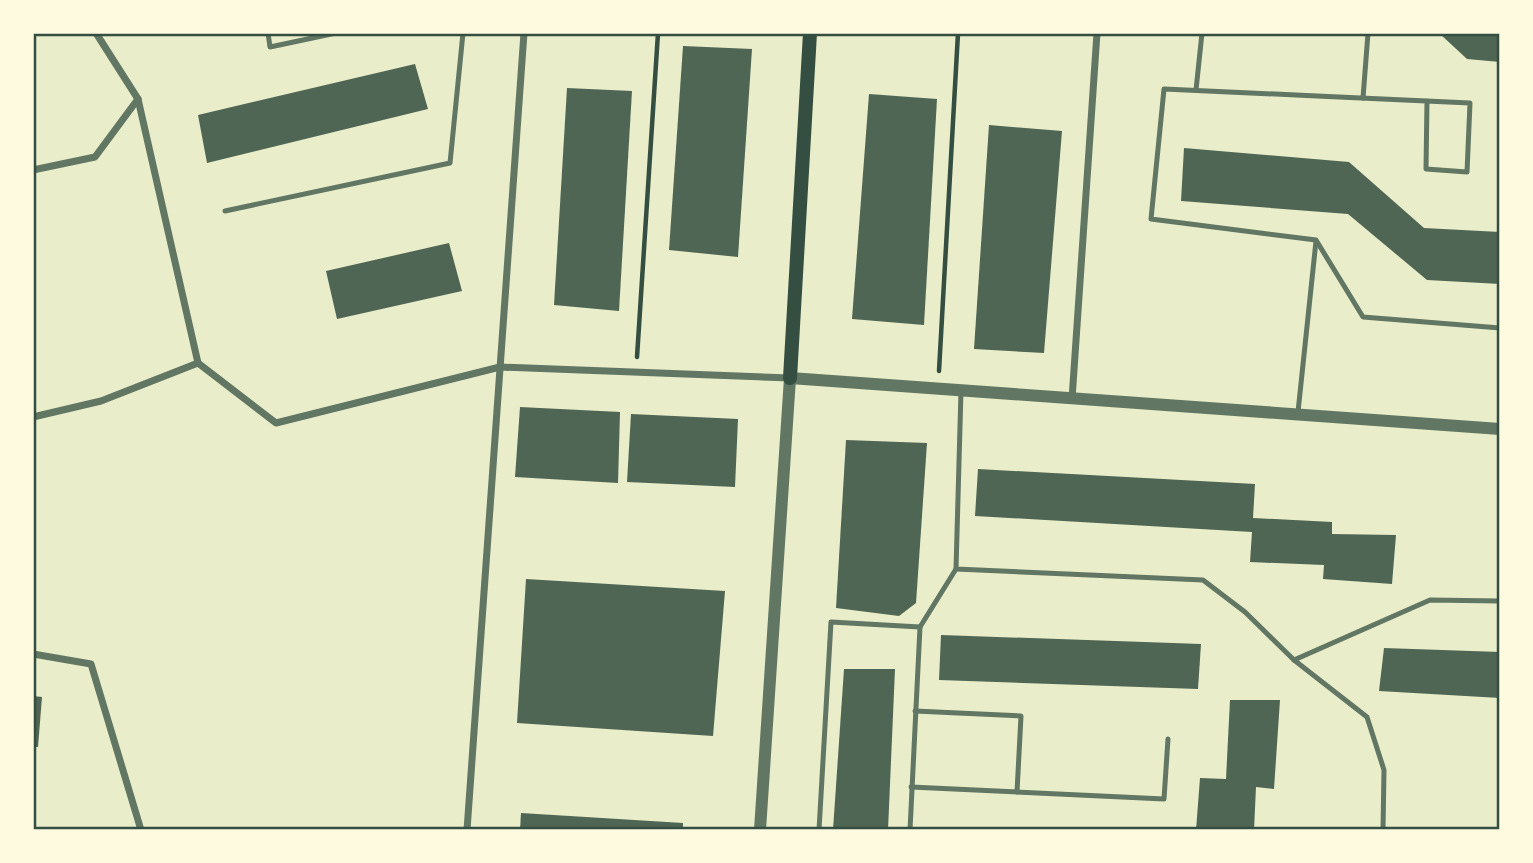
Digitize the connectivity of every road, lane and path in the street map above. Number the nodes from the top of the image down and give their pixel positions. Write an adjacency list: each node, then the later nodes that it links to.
1 (96, 33): 14 (street)
2 (268, 33): 3 (lane)
3 (336, 33)
4 (463, 33): 17 (lane)
5 (524, 33): 21 (street)
6 (658, 33): 22 (path)
7 (810, 33): 23 (main road)
8 (958, 33): 24 (path)
9 (1097, 33): 26 (street)
10 (1202, 33): 12 (lane)
11 (1368, 33): 13 (lane)
12 (1196, 90): 13 (lane); 18 (lane)
13 (1363, 98): 15 (lane)
14 (138, 99): 16 (street); 20 (street)
15 (1427, 101): 15 (lane)
16 (33, 170)
17 (225, 211)
18 (1316, 240): 19 (lane); 27 (lane)
19 (1500, 328)
20 (198, 363): 21 (street); 28 (street)
21 (500, 367): 22 (street); 40 (street)
22 (636, 372): 23 (street)
23 (790, 378): 24 (street); 41 (street)
24 (938, 389): 25 (street)
25 (961, 391): 26 (street); 30 (lane)
26 (1072, 400): 27 (street)
27 (1297, 416): 29 (street)
28 (33, 417)
29 (1500, 429)
30 (956, 569): 32 (lane); 34 (lane)
31 (1500, 601): 34 (lane)
32 (919, 627): 35 (lane); 42 (lane)
33 (33, 654): 39 (street)
34 (1294, 660): 44 (lane)
35 (915, 712): 37 (lane); 38 (lane)
36 (1168, 739): 38 (lane)
37 (911, 788): 38 (lane); 43 (lane)
38 (1017, 792)
39 (141, 830)
40 (467, 830)
41 (760, 830)
42 (819, 830)
43 (910, 830)
44 (1382, 830)

